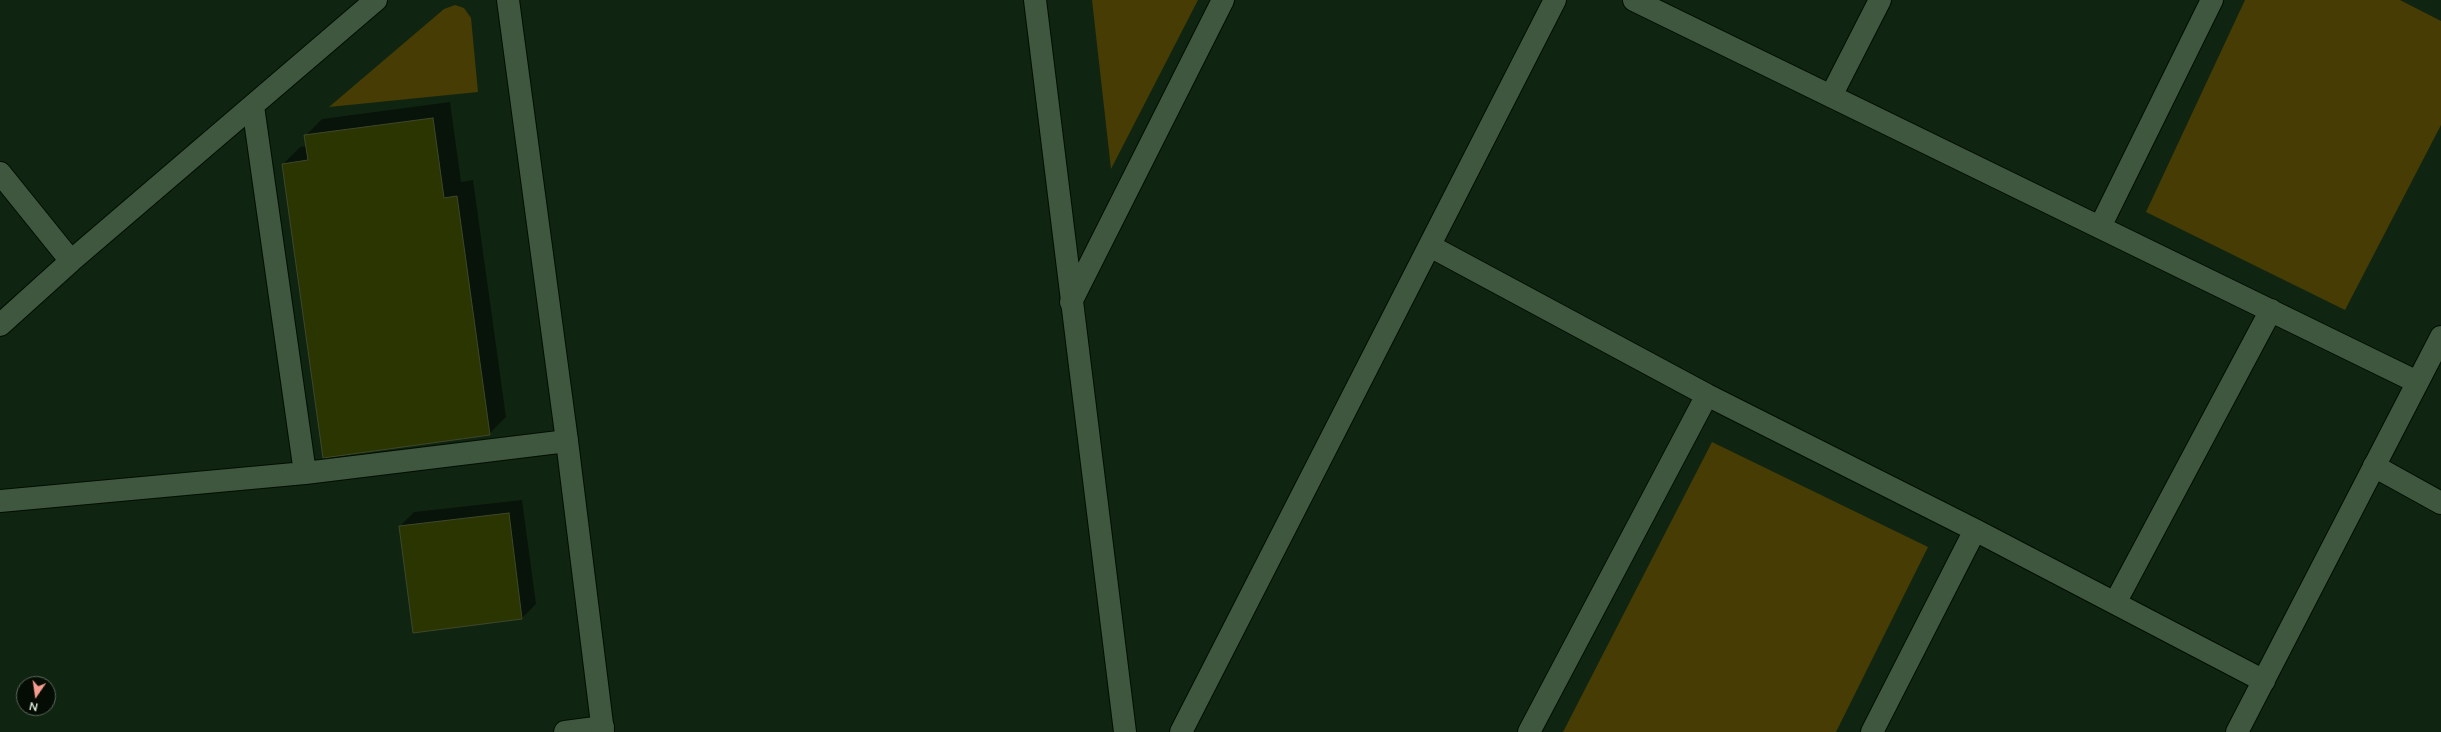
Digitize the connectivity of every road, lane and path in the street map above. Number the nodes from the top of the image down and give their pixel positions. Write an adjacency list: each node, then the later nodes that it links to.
1 (376, 0): 10 (street)
2 (508, 0): 21 (street)
3 (1035, 0): 15 (street)
4 (1223, 0): 15 (street)
5 (1555, 0): 13 (street)
6 (1634, 0): 9 (street)
7 (1880, 0): 9 (street)
8 (2212, 0): 12 (street)
9 (1831, 96): 12 (street)
10 (253, 106): 14 (street); 23 (street)
11 (0, 173): 14 (street)
12 (2100, 227): 16 (street)
13 (1430, 246): 20 (street); 32 (street)
14 (71, 261): 17 (street)
15 (1070, 302): 31 (street)
16 (2271, 310): 19 (street); 27 (street)
17 (0, 325)
18 (2441, 336): 19 (street)
19 (2417, 382): 22 (street)
20 (1707, 395): 26 (street); 33 (street)
21 (567, 441): 23 (street); 29 (street)
22 (2374, 466): 25 (street); 28 (street)
23 (305, 473): 24 (street)
24 (0, 501)
25 (2441, 503)
26 (1975, 530): 27 (street); 34 (street)
27 (2115, 603): 28 (street)
28 (2264, 681): 35 (street)
29 (603, 730): 30 (street)
30 (566, 732)
31 (1125, 732)
32 (1181, 732)
33 (1529, 732)
34 (1872, 732)
35 (2237, 732)

